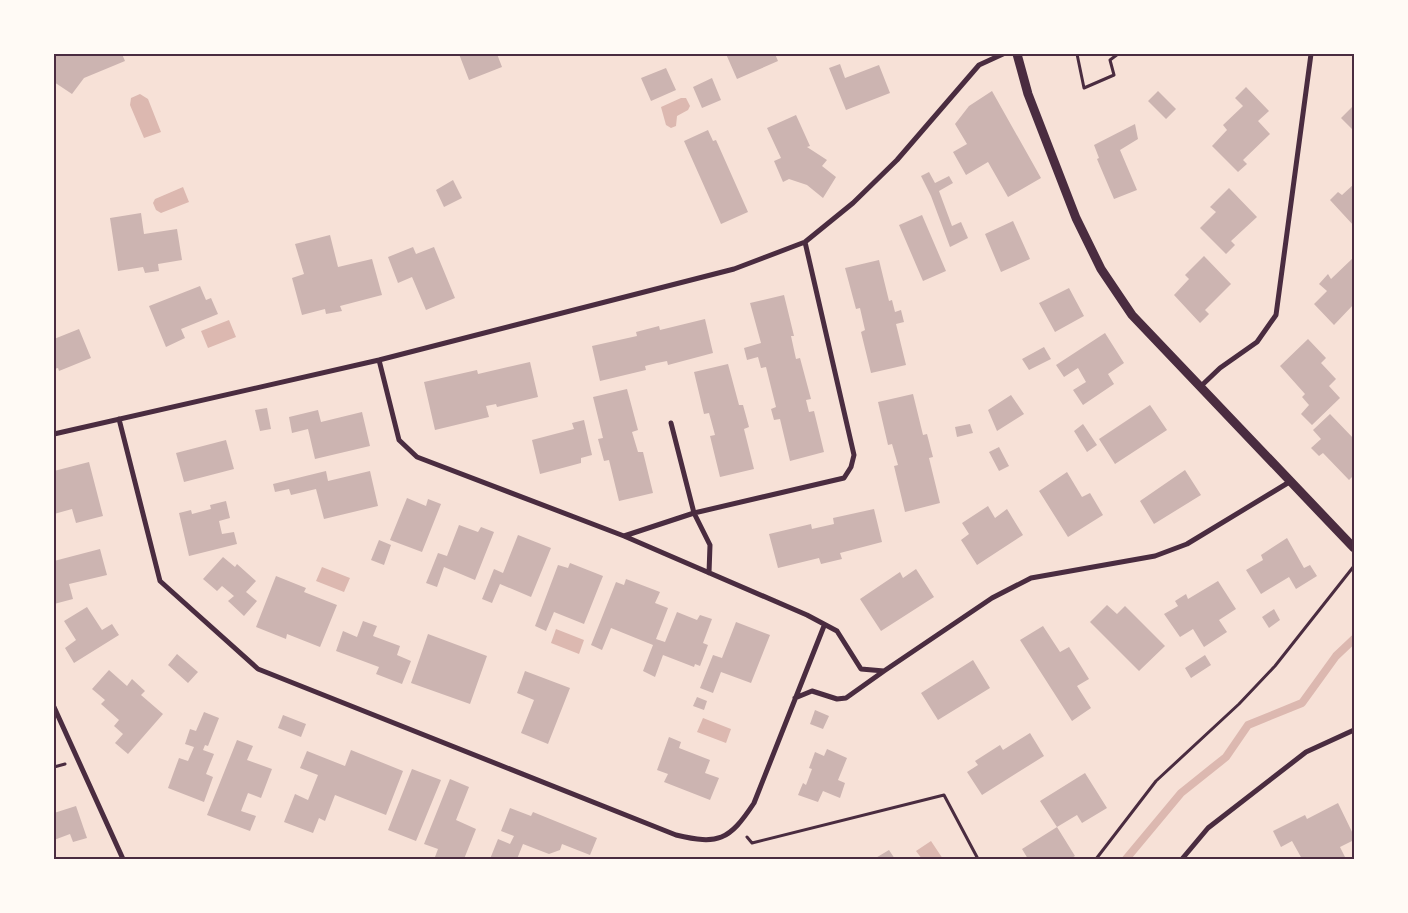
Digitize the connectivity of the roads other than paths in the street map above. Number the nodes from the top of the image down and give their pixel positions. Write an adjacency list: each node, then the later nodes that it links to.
1 (1003, 54): 4 (street)
2 (1017, 54): 6 (street)
3 (1311, 54): 6 (street)
4 (805, 242): 5 (street); 11 (street)
5 (379, 360): 7 (street); 12 (street)
6 (1199, 388): 10 (street)
7 (119, 419): 9 (street); 17 (street)
8 (670, 423): 11 (street)
9 (54, 434)
10 (1291, 480): 13 (street); 16 (street)
11 (694, 513): 12 (street); 14 (street)
12 (624, 536): 14 (street)
13 (1354, 548)
14 (709, 573): 15 (street)
15 (824, 626): 16 (street); 17 (street)
16 (884, 671): 17 (street)
17 (794, 698)
18 (54, 707): 20 (street)
19 (1354, 730): 21 (street)
20 (123, 859)
21 (1182, 859)

